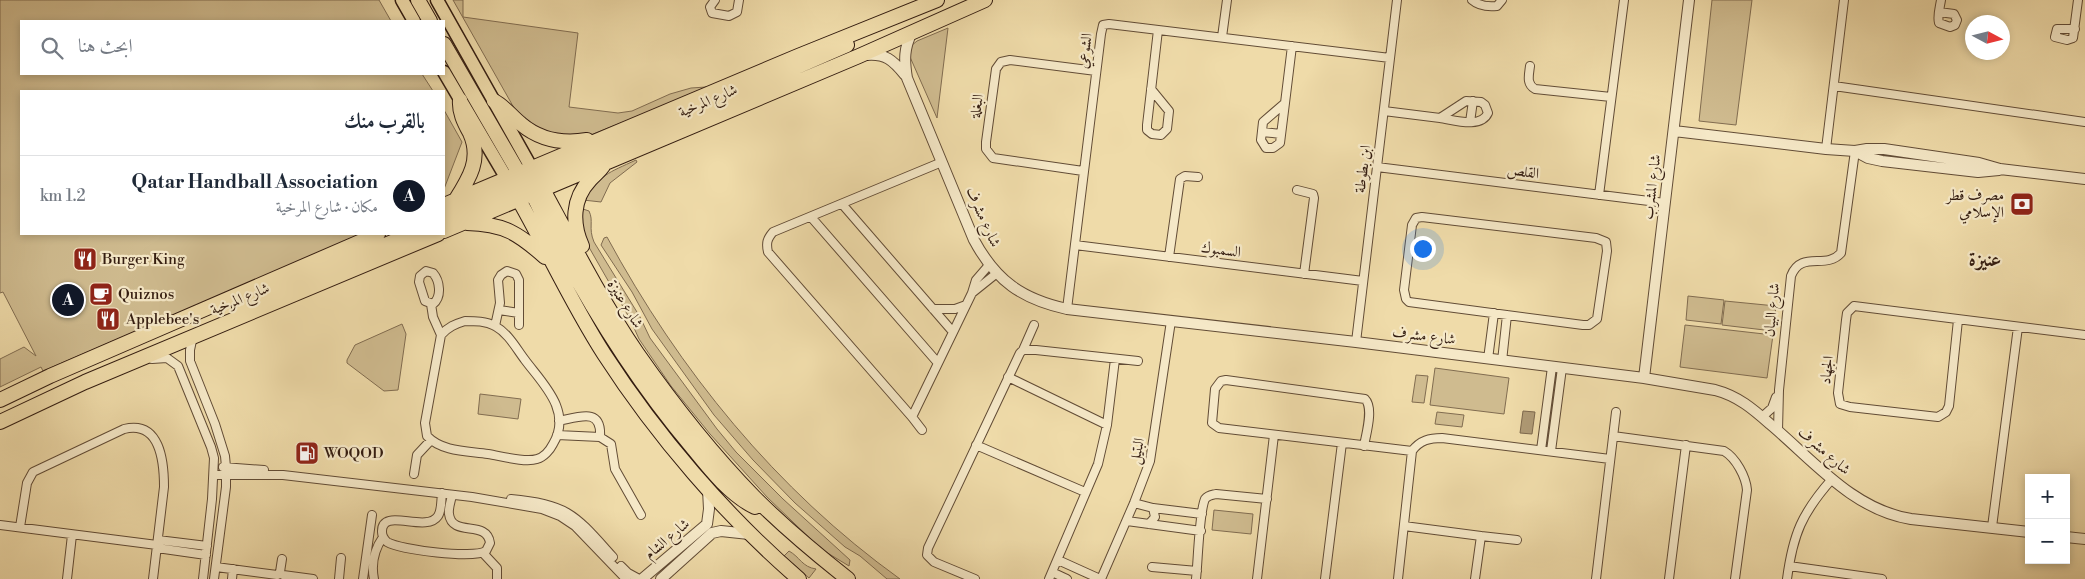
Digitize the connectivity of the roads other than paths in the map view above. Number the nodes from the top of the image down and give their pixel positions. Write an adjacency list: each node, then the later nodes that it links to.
1 (402, 0): 18 (main road)
2 (418, 0): 19 (highway)
3 (437, 0): 37 (main road, شارع عنيزة)
4 (715, 0): 5 (street)
5 (739, 0)
6 (937, 0): 20 (highway, شارع المرخية)
7 (985, 0): 23 (highway, شارع المرخية)
8 (1227, 0): 24 (street)
9 (1397, 0): 28 (street, ابن بطوطة)
10 (1472, 0): 11 (street)
11 (1502, 0)
12 (1624, 0): 35 (street)
13 (1689, 0): 44 (street, شارع المشرب)
14 (1844, 0): 33 (street)
15 (1941, 0): 17 (street)
16 (2078, 0): 21 (street)
17 (1939, 12)
18 (413, 20)
19 (429, 20)
20 (886, 22): 47 (highway, شارع المرخية); 56 (highway)
21 (2075, 29)
22 (1158, 30): 24 (street, الشوعي); 30 (street, الشوعي); 34 (street)
23 (912, 32): 27 (highway, شارع المرخية); 32 (street, شارع مشرف)
24 (1222, 37): 26 (street, الشوعي)
25 (445, 46): 56 (highway)
26 (1292, 46): 28 (street, الشوعي); 39 (street)
27 (859, 56): 32 (street, شارع مشرف); 50 (highway, شارع المرخية)
28 (1390, 58): 40 (street, ابن بطوطة)
29 (1530, 66): 35 (street)
30 (1096, 71): 53 (street, الشوعي); 53 (street, البغلة)
31 (445, 74): 36 (main road, شارع عنيزة)
32 (907, 78): 51 (street, شارع مشرف)
33 (1834, 86): 43 (street); 48 (street)
34 (1151, 89): 34 (street)
35 (1611, 97): 58 (street)
36 (460, 100): 56 (main road, شارع عنيزة); 59 (highway)
37 (494, 101): 47 (highway); 56 (main road, شارع عنيزة)
38 (1473, 101): 41 (street); 42 (street); 42 (street)
39 (1285, 104): 45 (street); 46 (street)
40 (1384, 110): 41 (street); 52 (street, ابن بطوطة)
41 (1440, 118): 42 (street)
42 (1470, 122)
43 (2085, 122)
44 (1674, 131): 48 (street); 60 (street, شارع المشرب)
45 (1262, 132): 46 (street); 46 (street)
46 (1281, 134)
47 (605, 138): 56 (highway, شارع المرخية)
48 (1826, 149): 49 (street)
49 (1855, 151): 55 (street); 107 (street, شارع البيان)
50 (606, 162): 56 (highway, شارع المرخية); 75 (highway)
51 (942, 162): 61 (street); 72 (street, شارع مشرف)
52 (1377, 167): 58 (street, القلص); 76 (street, ابن بطوطة)
53 (1083, 171): 69 (street, الشوعي)
54 (1198, 177): 70 (street)
55 (2085, 179)
56 (525, 184): 59 (highway, شارع المرخية); 63 (highway); 64 (highway, شارع المرخية); 71 (highway, شارع عنيزة); 75 (highway, شارع عنيزة); 142 (highway)
57 (1297, 190): 74 (street)
58 (1599, 195): 60 (street, القلص)
59 (449, 203)
60 (1665, 203): 106 (street, شارع المشرب)
61 (842, 204): 62 (street); 80 (street)
62 (811, 217): 103 (street); 110 (street)
63 (445, 219)
64 (462, 223): 65 (highway, شارع المرخية); 71 (highway)
65 (445, 231)
66 (376, 235): 108 (highway, شارع المرخية)
67 (409, 235): 93 (highway)
68 (436, 235): 93 (highway, شارع المرخية)
69 (1075, 245): 70 (street, السمبوك); 81 (street, الشوعي)
70 (1169, 257): 74 (street, السمبوك)
71 (553, 264): 134 (highway, شارع عنيزة)
72 (989, 265): 73 (street, شارع مشرف); 77 (street)
73 (996, 273): 77 (street); 81 (street, شارع مشرف)
74 (1304, 274): 76 (street, السمبوك)
75 (593, 282): 142 (highway, شارع عنيزة)
76 (1363, 282): 96 (street, ابن بطوطة)
77 (972, 293): 79 (street)
78 (431, 304): 94 (street)
79 (966, 305): 80 (street); 92 (street)
80 (933, 309): 92 (street)
81 (1067, 309): 87 (street, شارع مشرف)
82 (499, 310): 83 (street); 83 (street); 90 (street)
83 (519, 313): 88 (street)
84 (1494, 313): 85 (street); 85 (street); 99 (street)
85 (1507, 315): 102 (street)
86 (1958, 320): 86 (street, الجهاد); 91 (street, الجهاد)
87 (1171, 321): 96 (street, شارع مشرف); 140 (street, البتيل)
88 (518, 325)
89 (1034, 325): 97 (street)
90 (495, 326): 94 (street); 112 (street)
91 (2018, 327): 95 (street, الجهاد); 152 (street)
92 (953, 332): 103 (street)
93 (199, 333): 100 (highway, شارع المرخية); 131 (street)
94 (441, 335): 121 (street)
95 (2085, 335)
96 (1356, 342): 99 (street, شارع مشرف)
97 (1023, 350): 98 (street); 105 (street)
98 (1115, 359): 101 (street); 114 (street)
99 (1488, 359): 102 (street, شارع مشرف)
100 (135, 361): 113 (highway, شارع المرخية); 130 (street)
101 (1138, 361)
102 (1502, 361): 104 (street, شارع مشرف)
103 (938, 363): 110 (street)
104 (1557, 368): 106 (street, شارع مشرف); 126 (street); 128 (street)
105 (1008, 377): 114 (street); 123 (street)
106 (1644, 378): 111 (street, شارع مشرف)
107 (1779, 390): 111 (street, شارع البيان); 116 (street, شارع البيان)
108 (0, 400)
109 (1616, 412): 119 (street)
110 (912, 416): 115 (street)
111 (1762, 417): 116 (street, شارع مشرف)
112 (559, 421): 117 (street); 120 (street)
113 (0, 422)
114 (1107, 425): 135 (street)
115 (922, 430)
116 (1778, 430): 133 (street, شارع مشرف)
117 (558, 435): 120 (street); 121 (street)
118 (1274, 435): 122 (street); 125 (street); 139 (street)
119 (1613, 436): 124 (street); 129 (street)
120 (600, 438): 144 (street)
121 (431, 440): 132 (street)
122 (1342, 443): 125 (street); 199 (street)
123 (976, 445): 135 (street); 195 (street)
124 (1686, 445): 203 (street); 204 (street)
125 (1364, 446): 127 (street)
126 (1541, 450): 127 (street); 128 (street)
127 (1412, 451): 150 (street)
128 (1551, 451): 129 (street)
129 (1610, 458): 202 (street)
130 (214, 471): 131 (street); 164 (street)
131 (226, 471): 136 (street); 172 (street)
132 (414, 474)
133 (1832, 479): 152 (street, شارع مشرف); 171 (street)
134 (708, 490): 146 (street, شارع الشام); 156 (highway, شارع عنيزة)
135 (1085, 492): 169 (street)
136 (442, 493): 137 (street); 159 (street)
137 (452, 494): 138 (street); 165 (street)
138 (472, 497): 189 (street); 190 (street)
139 (1267, 500): 143 (street); 198 (street)
140 (1134, 503): 141 (street); 147 (street, البتيل)
141 (1153, 508): 143 (street); 148 (street)
142 (768, 510): 194 (highway, شارع عنيزة)
143 (1202, 514): 153 (street)
144 (640, 515)
145 (372, 516): 186 (street)
146 (709, 520): 155 (street); 191 (street, شارع الشام)
147 (1127, 521): 148 (street); 197 (street, البتيل)
148 (1149, 524): 153 (street)
149 (0, 525): 151 (street)
150 (1404, 526): 158 (street); 200 (street)
151 (20, 527): 157 (street); 163 (street)
152 (1992, 527): 154 (street, شارع مشرف)
153 (1201, 531): 175 (street)
154 (2025, 531)
155 (714, 532): 156 (street, شارع الشام); 192 (street, شارع الشام)
156 (749, 534): 193 (highway, شارع عنيزة)
157 (72, 535): 163 (street); 178 (street)
158 (1481, 536): 162 (street); 201 (street)
159 (383, 537): 165 (street); 187 (street)
160 (2070, 537): 161 (street)
161 (2085, 539)
162 (1517, 540)
163 (158, 544): 164 (street); 166 (street); 179 (street)
164 (207, 546): 166 (street)
165 (484, 553): 188 (street)
166 (206, 555): 180 (street)
167 (342, 558): 185 (street)
168 (282, 559): 176 (street)
169 (1058, 560): 174 (street); 197 (street)
170 (1152, 566): 175 (street)
171 (1789, 566): 177 (street); 205 (street)
172 (216, 567): 173 (street); 181 (street)
173 (233, 569): 176 (street); 182 (street)
174 (1050, 575): 196 (street)
175 (1196, 575)
176 (280, 576): 183 (street)
177 (1850, 577): 206 (street)
178 (67, 579)
179 (153, 579)
180 (203, 579)
181 (214, 579)
182 (232, 579)
183 (308, 579): 184 (street)
184 (313, 579)
185 (339, 579)
186 (363, 579)
187 (374, 579)
188 (497, 579)
189 (626, 579)
190 (638, 579)
191 (642, 579)
192 (661, 579)
193 (799, 579)
194 (848, 579)
195 (975, 579)
196 (1067, 579)
197 (1100, 579)
198 (1257, 579)
199 (1324, 579)
200 (1398, 579)
201 (1475, 579)
202 (1596, 579)
203 (1669, 579)
204 (1735, 579)
205 (1787, 579)
206 (1882, 579)

